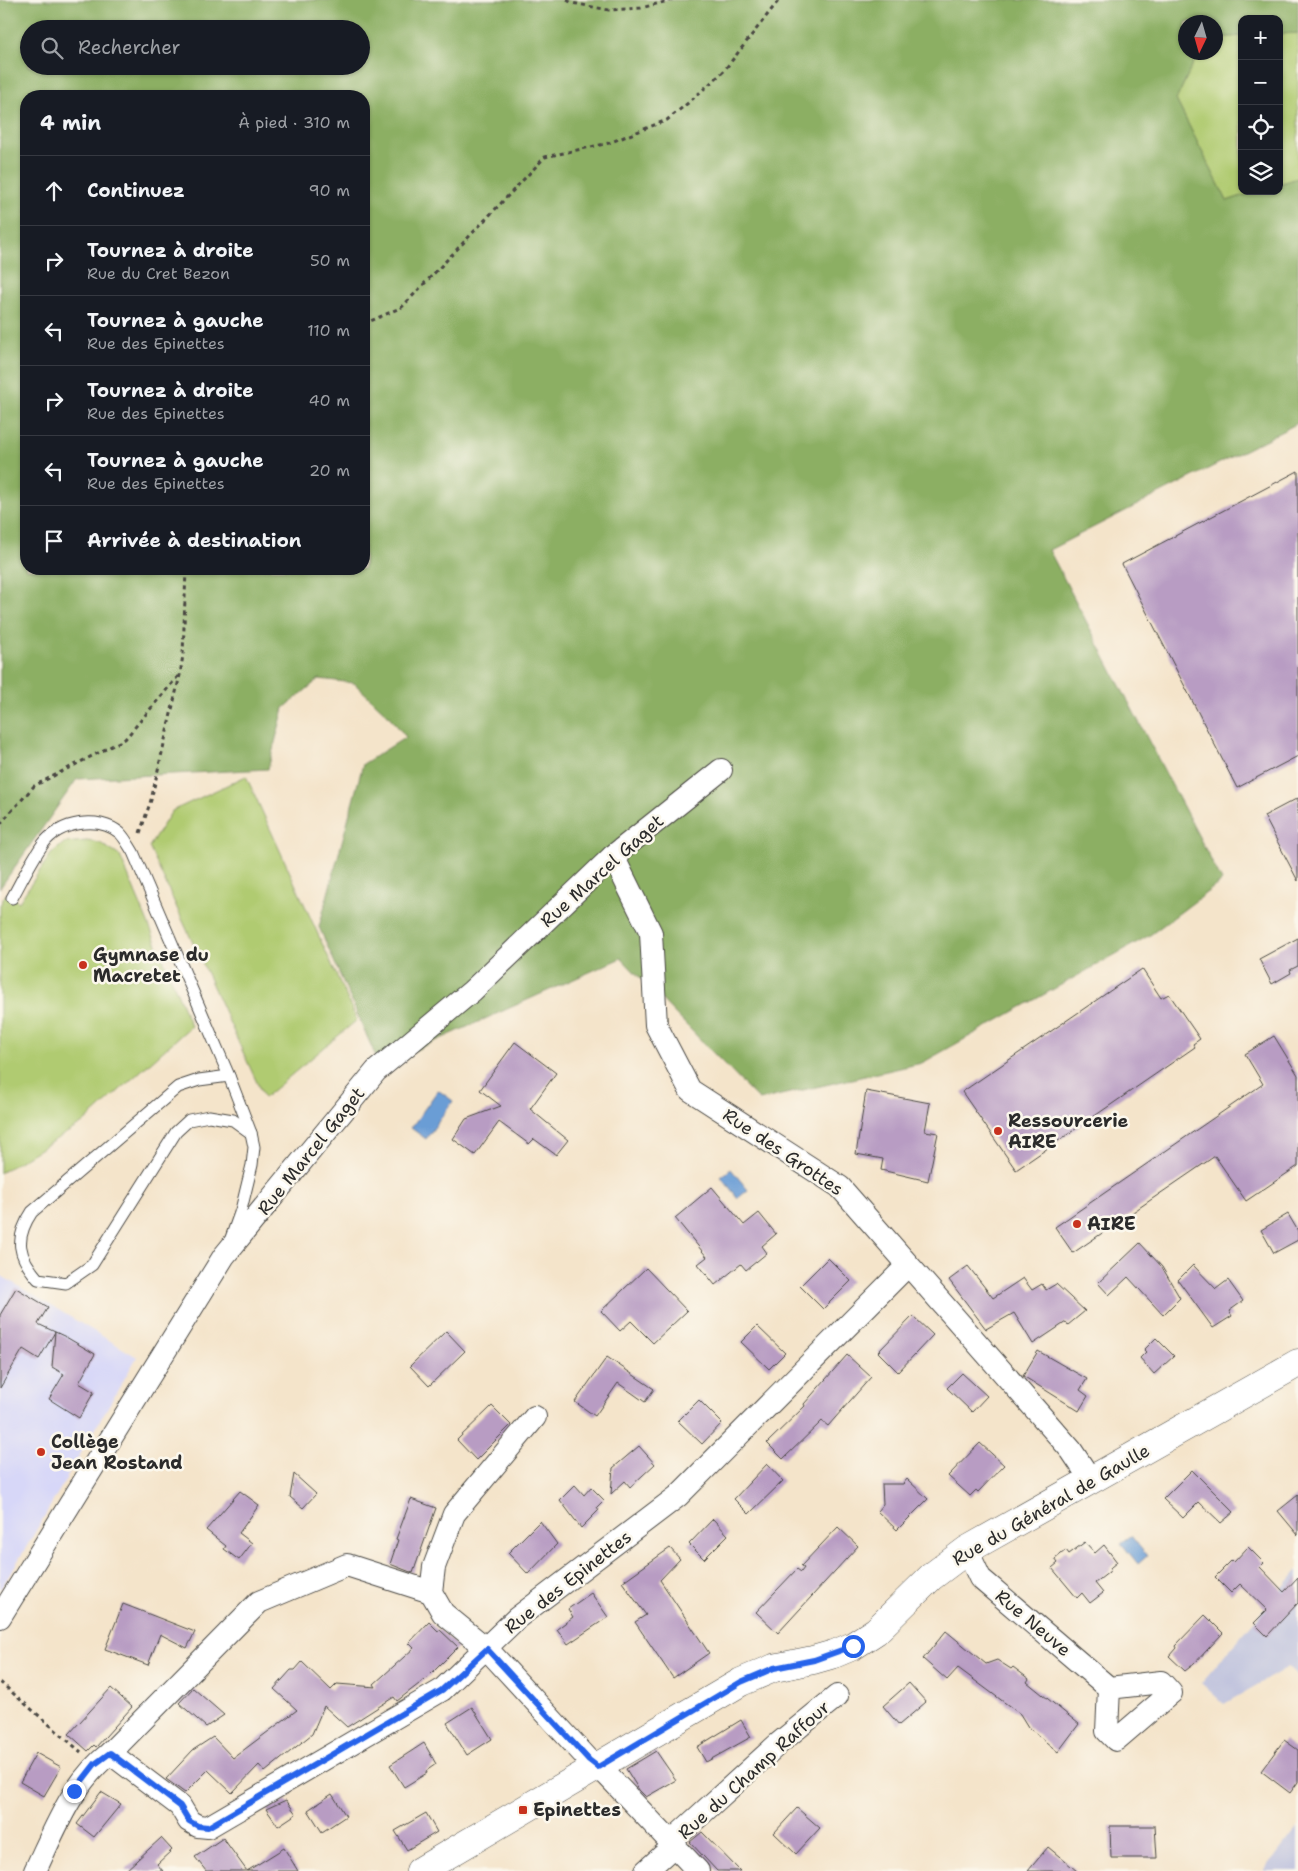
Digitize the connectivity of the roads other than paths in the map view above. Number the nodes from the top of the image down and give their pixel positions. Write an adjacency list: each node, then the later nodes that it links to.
1 (721, 770): 2 (street, Rue Marcel Gaget)
2 (613, 856): 6 (street, Rue Marcel Gaget); 7 (street, Rue des Grottes)
3 (12, 898): 4 (lane)
4 (230, 1076): 5 (lane); 5 (lane)
5 (251, 1133): 6 (lane)
6 (224, 1256): 13 (street, Rue Marcel Gaget)
7 (908, 1265): 10 (street, Rue des Grottes); 14 (street, Rue des Epinettes)
8 (1298, 1363): 10 (main road, Rue du Général de Gaulle)
9 (535, 1417): 12 (street)
10 (1092, 1480): 11 (main road, Rue du Général de Gaulle)
11 (967, 1550): 15 (street, Rue Neuve); 18 (main road, Rue du Général de Gaulle)
12 (432, 1592): 14 (street); 17 (street)
13 (0, 1617)
14 (487, 1649): 17 (street, Rue des Epinettes); 18 (street)
15 (1109, 1688)
16 (837, 1696): 19 (street, Rue du Champ Raffour)
17 (102, 1759): 20 (street)
18 (598, 1767): 19 (street); 21 (main road, Rue du Général de Gaulle)
19 (672, 1844): 22 (street, Rue du Champ Raffour); 23 (street)
20 (35, 1871)
21 (420, 1871)
22 (646, 1871)
23 (698, 1871)

